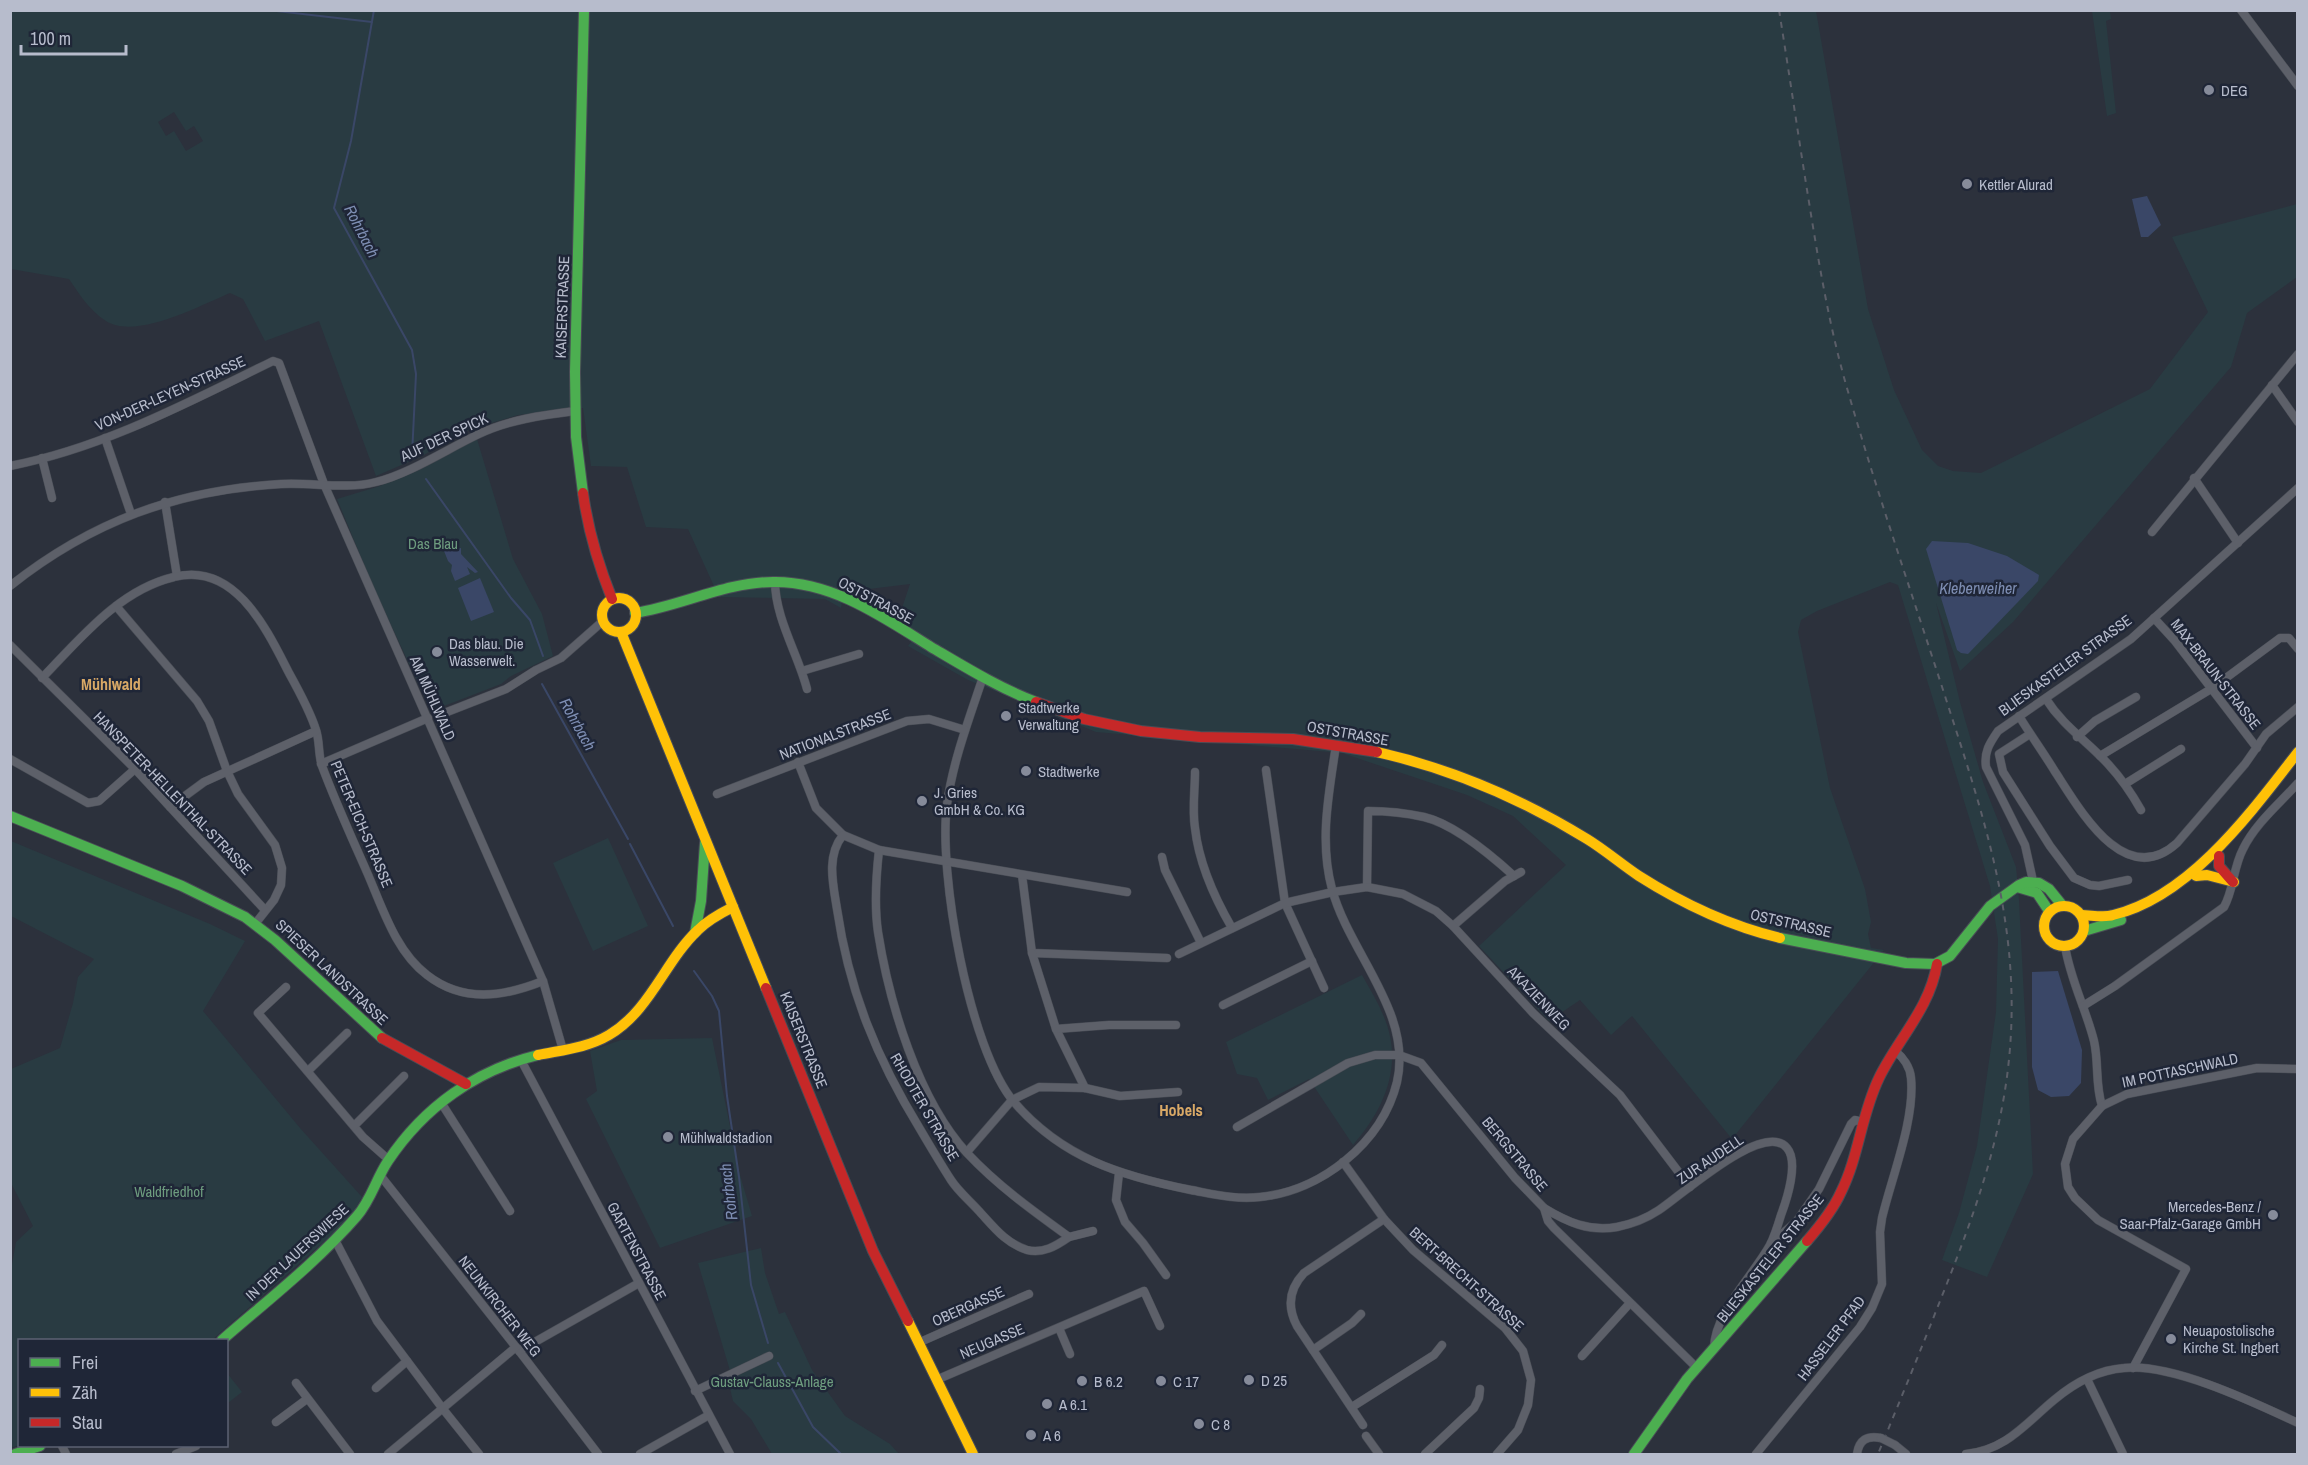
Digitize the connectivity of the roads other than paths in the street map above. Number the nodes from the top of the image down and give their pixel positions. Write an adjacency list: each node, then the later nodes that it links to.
1 (584, 10): 7 (main road, KAISERSTRASSE)
2 (2241, 10): 3 (street)
3 (2298, 86)
4 (2298, 354): 6 (street)
5 (273, 361): 9 (street, VON-DER-LEYEN-STRASSE); 13 (street, AM MÜHLWALD)
6 (2272, 385): 8 (street); 12 (street)
7 (575, 411): 13 (street, AUF DER SPICK); 23 (main road, KAISERSTRASSE)
8 (2298, 422)
9 (105, 438): 10 (street, VON-DER-LEYEN-STRASSE); 17 (street)
10 (42, 458): 11 (street, VON-DER-LEYEN-STRASSE); 15 (street)
11 (10, 466)
12 (2194, 478): 18 (street); 19 (street)
13 (324, 484): 16 (street, AUF DER SPICK); 42 (street, AM MÜHLWALD)
14 (2298, 488): 19 (street, BLIESKASTELER STRASSE)
15 (52, 498)
16 (165, 502): 17 (street, AUF DER SPICK); 20 (street)
17 (131, 514): 22 (street, AUF DER SPICK)
18 (2152, 532)
19 (2238, 543): 26 (street, BLIESKASTELER STRASSE)
20 (177, 576): 24 (street, PETER-EICH-STRASSE); 44 (street, PETER-EICH-STRASSE)
21 (775, 581): 25 (main road, OSTSTRASSE); 32 (street); 33 (main road, OSTSTRASSE)
22 (10, 586)
23 (612, 599): 25 (main road); 27 (main road)
24 (116, 606): 34 (street, PETER-EICH-STRASSE); 57 (street)
25 (636, 614): 28 (main road)
26 (2154, 618): 36 (street, MAX-BRAUN-STRASSE); 38 (street, BLIESKASTELER STRASSE)
27 (603, 621): 28 (main road); 40 (street)
28 (621, 632): 66 (main road, KAISERSTRASSE)
29 (10, 645): 34 (street, HANSPETER-HELLENTHAL-STRASSE)
30 (2298, 649): 36 (street)
31 (859, 654): 32 (street)
32 (802, 671): 35 (street)
33 (983, 677): 43 (street); 47 (main road, OSTSTRASSE)
34 (42, 678): 55 (street, HANSPETER-HELLENTHAL-STRASSE)
35 (807, 689)
36 (2211, 689): 48 (street, MAX-BRAUN-STRASSE); 51 (street)
37 (2136, 698): 46 (street)
38 (2046, 699): 41 (street, BLIESKASTELER STRASSE); 46 (street)
39 (2298, 707): 48 (street)
40 (447, 712)
41 (2019, 716): 45 (street); 75 (street, BLIESKASTELER STRASSE)
42 (428, 718): 54 (street); 97 (street, AM MÜHLWALD)
43 (965, 730): 53 (street, NATIONALSTRASSE); 70 (street)
44 (316, 731): 54 (street, PETER-EICH-STRASSE); 57 (street)
45 (2030, 734): 48 (street); 73 (street)
46 (2077, 737): 51 (street)
47 (1335, 745): 78 (street); 96 (main road, OSTSTRASSE)
48 (2257, 748)
49 (2181, 749): 60 (street)
50 (2297, 755): 68 (main road); 84 (main road)
51 (2100, 756): 60 (street)
52 (10, 759): 55 (street)
53 (798, 762): 61 (street, NATIONALSTRASSE); 65 (street)
54 (321, 764): 97 (street, PETER-EICH-STRASSE)
55 (135, 769): 62 (street, HANSPETER-HELLENTHAL-STRASSE)
56 (1266, 770): 79 (street)
57 (227, 771): 62 (street); 82 (street)
58 (1196, 772): 87 (street)
59 (2298, 783): 74 (street)
60 (2125, 784): 63 (street)
61 (717, 794)
62 (170, 807): 82 (street, HANSPETER-HELLENTHAL-STRASSE)
63 (2141, 810)
64 (10, 816): 85 (main road, SPIESER LANDSTRASSE)
65 (843, 835): 67 (street); 131 (street, RHODTER STRASSE)
66 (705, 836): 81 (main road, KAISERSTRASSE); 89 (main road)
67 (879, 850): 70 (street); 121 (street)
68 (2219, 856): 72 (main road); 74 (main road)
69 (1162, 857): 90 (street)
70 (945, 861): 71 (street); 115 (street)
71 (1022, 875): 77 (street); 92 (street)
72 (2196, 876): 74 (main road); 88 (main road)
73 (2128, 880)
74 (2234, 882): 101 (street)
75 (2033, 885): 80 (main road); 83 (main road); 96 (main road)
76 (1367, 887): 78 (street, AKAZIENWEG); 86 (street, AKAZIENWEG); 86 (street)
77 (1127, 892)
78 (1333, 892): 79 (street, AKAZIENWEG); 107 (street)
79 (1285, 903): 87 (street, AKAZIENWEG); 95 (street)
80 (2062, 905): 83 (main road); 84 (main road)
81 (733, 907): 89 (main road); 142 (main road, KAISERSTRASSE)
82 (265, 910): 85 (street)
83 (2049, 911): 91 (main road)
84 (2081, 915): 88 (main road)
85 (255, 924): 112 (main road, SPIESER LANDSTRASSE)
86 (1453, 926): 126 (street, AKAZIENWEG)
87 (1232, 928): 90 (street, AKAZIENWEG)
88 (2084, 931): 91 (main road)
89 (693, 936): 105 (main road)
90 (1201, 943): 93 (street, AKAZIENWEG)
91 (2065, 946): 101 (street)
92 (1032, 953): 94 (street); 103 (street)
93 (1179, 954)
94 (1167, 958)
95 (1312, 961): 99 (street); 100 (street)
96 (1937, 963): 106 (main road, BLIESKASTELER STRASSE)
97 (543, 981): 105 (street, AM MÜHLWALD)
98 (286, 987): 110 (street)
99 (1324, 988)
100 (1223, 1005)
101 (2084, 1006): 117 (street)
102 (1176, 1025): 103 (street)
103 (1056, 1029): 113 (street)
104 (347, 1033): 110 (street)
105 (563, 1050): 108 (main road)
106 (1895, 1050): 118 (main road, BLIESKASTELER STRASSE); 182 (street, HASSELER PFAD)
107 (1399, 1055): 120 (street); 123 (street); 127 (street, BERGSTRASSE)
108 (521, 1060): 112 (main road); 135 (street, GARTENSTRASSE)
109 (2298, 1069): 117 (street, IM POTTASCHWALD)
110 (308, 1071): 119 (street)
111 (405, 1076): 119 (street)
112 (466, 1084): 116 (main road, IN DER LAUERSWIESE)
113 (1085, 1088): 114 (street); 115 (street)
114 (1178, 1092)
115 (1012, 1100): 121 (street); 124 (street)
116 (441, 1104): 122 (main road, IN DER LAUERSWIESE); 128 (street)
117 (2102, 1106): 152 (street, IM POTTASCHWALD)
118 (1863, 1122): 133 (street); 146 (main road, BLIESKASTELER STRASSE)
119 (354, 1126): 122 (street)
120 (1237, 1127)
121 (966, 1152): 131 (street)
122 (389, 1160): 125 (main road, IN DER LAUERSWIESE)
123 (1343, 1162): 124 (street); 129 (street, BERT-BRECHT-STRASSE)
124 (1119, 1173): 134 (street)
125 (380, 1175): 132 (main road, IN DER LAUERSWIESE); 144 (street, NEUNKIRCHER WEG)
126 (1690, 1187): 127 (street, ZUR AUDELL); 133 (street, ZUR AUDELL)
127 (1544, 1208): 137 (street, BERGSTRASSE)
128 (510, 1211)
129 (1383, 1219): 145 (street); 180 (street, BERT-BRECHT-STRASSE)
130 (1093, 1231): 131 (street, RHODTER STRASSE)
131 (1069, 1237)
132 (335, 1240): 141 (main road, IN DER LAUERSWIESE); 150 (street)
133 (1770, 1244): 146 (street, ZUR AUDELL)
134 (1166, 1275)
135 (639, 1283): 144 (street); 158 (street, GARTENSTRASSE)
136 (1029, 1294): 142 (street, OBERGASSE)
137 (1630, 1303): 149 (street); 151 (street, BERGSTRASSE)
138 (1361, 1314): 145 (street)
139 (1160, 1326): 140 (street, NEUGASSE)
140 (1059, 1328): 147 (street); 154 (street, NEUGASSE)
141 (224, 1339)
142 (918, 1343): 154 (main road, KAISERSTRASSE)
143 (1442, 1345): 160 (street)
144 (517, 1349): 161 (street); 174 (street, NEUNKIRCHER WEG)
145 (1313, 1350): 160 (street)
146 (1714, 1350): 151 (main road, BLIESKASTELER STRASSE)
147 (1070, 1354)
148 (770, 1356): 158 (street)
149 (1582, 1356)
150 (407, 1361): 156 (street); 161 (street)
151 (1697, 1368): 181 (main road, BLIESKASTELER STRASSE)
152 (2133, 1368): 153 (street); 164 (street)
153 (2087, 1379): 185 (street); 186 (street)
154 (936, 1380): 177 (main road, KAISERSTRASSE)
155 (296, 1383): 159 (street)
156 (375, 1388)
157 (1480, 1389): 179 (street)
158 (695, 1391): 162 (street, GARTENSTRASSE)
159 (307, 1399): 163 (street); 169 (street)
160 (1352, 1407): 165 (street)
161 (443, 1409): 172 (street); 173 (street)
162 (709, 1415): 175 (street); 176 (street, GARTENSTRASSE)
163 (276, 1422)
164 (2298, 1423)
165 (1363, 1425)
166 (1366, 1436): 178 (street)
167 (37, 1447): 170 (main road)
168 (194, 1447): 171 (street)
169 (345, 1453)
170 (15, 1455)
171 (176, 1455)
172 (388, 1455)
173 (479, 1455)
174 (598, 1455)
175 (640, 1455)
176 (730, 1455)
177 (973, 1455)
178 (1379, 1455)
179 (1425, 1455)
180 (1497, 1455)
181 (1634, 1455)
182 (1756, 1455)
183 (1857, 1455): 184 (street, bridge)
184 (1906, 1455)
185 (1966, 1455)
186 (2123, 1455)

